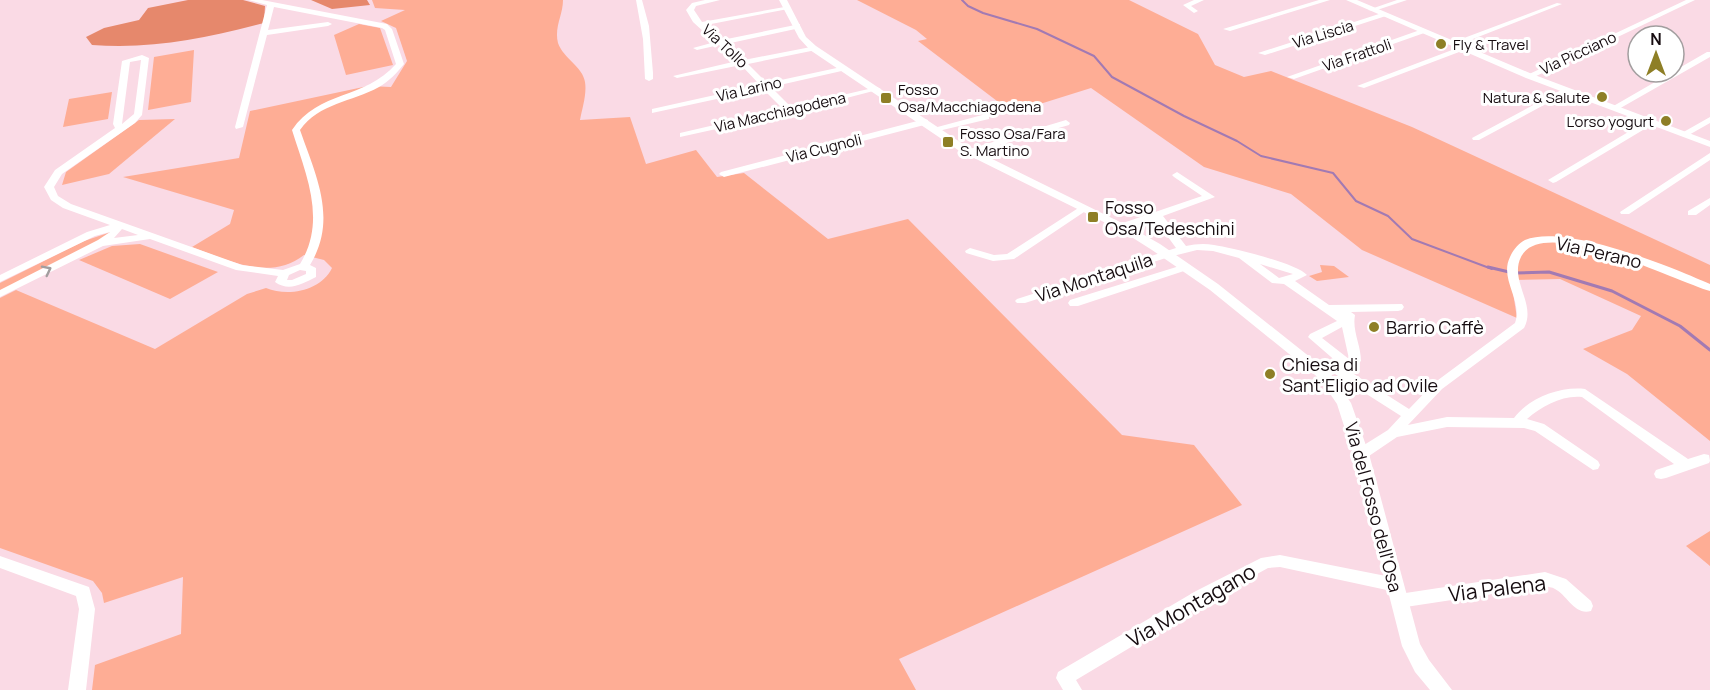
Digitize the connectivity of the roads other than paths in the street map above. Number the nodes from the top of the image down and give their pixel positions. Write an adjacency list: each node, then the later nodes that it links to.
1 (251, 0): 11 (street)
2 (639, 0): 33 (street)
3 (717, 0): 16 (street, Via Tollo)
4 (1201, 0): 13 (street)
5 (1327, 0): 18 (street)
6 (1350, 0): 12 (street)
7 (1404, 0): 12 (street)
8 (1692, 0): 31 (street, Via Picciano)
9 (785, 4): 16 (street); 17 (street, Via del Fosso dell'Osa)
10 (1559, 4): 22 (street)
11 (271, 5): 20 (street); 67 (street)
12 (1372, 10): 14 (street)
13 (1194, 11)
14 (1385, 15): 19 (street); 26 (street, Via Liscia)
15 (328, 24): 20 (street)
16 (701, 24): 21 (street, Via Tollo)
17 (797, 26): 21 (street); 24 (street, Via del Fosso dell'Osa)
18 (1227, 29)
19 (1423, 32): 22 (street); 32 (street, Via Frattoli)
20 (265, 33): 48 (street)
21 (721, 43): 23 (street); 28 (street, Via Tollo)
22 (1452, 44): 25 (street)
23 (697, 48)
24 (813, 48): 28 (street); 29 (street, Via del Fosso dell'Osa)
25 (1463, 49): 31 (street); 35 (street)
26 (1262, 53)
27 (1710, 54): 40 (street)
28 (744, 63): 30 (street); 34 (street, Via Tollo)
29 (843, 68): 34 (street, Via Larino); 37 (street, Via del Fosso dell'Osa)
30 (676, 76)
31 (1529, 76): 38 (street)
32 (1291, 77)
33 (649, 79)
34 (765, 86): 41 (street, Via Tollo); 42 (street, Via Larino)
35 (1361, 86)
36 (142, 87): 39 (street); 39 (street); 49 (street)
37 (877, 89): 41 (street, Via Macchiagodena); 47 (street, Via del Fosso dell'Osa)
38 (1566, 90): 40 (street); 52 (street)
39 (122, 91): 49 (street)
40 (1614, 108): 45 (street)
41 (789, 110): 51 (street, Via Macchiagodena)
42 (656, 111)
43 (986, 117): 47 (street, Via Cugnoli)
44 (1710, 120): 50 (street)
45 (1650, 122): 50 (street); 58 (street)
46 (1066, 123): 54 (street)
47 (930, 126): 54 (street, Via del Fosso dell'Osa); 56 (street, Via Cugnoli)
48 (239, 127)
49 (120, 129): 63 (street)
50 (1684, 134): 53 (street)
51 (683, 135)
52 (1476, 138)
53 (1710, 144)
54 (968, 151): 60 (street, Via del Fosso dell'Osa)
55 (1710, 156): 61 (street)
56 (724, 174)
57 (1177, 175): 64 (street)
58 (1553, 180)
59 (1710, 201): 62 (street)
60 (1083, 208): 66 (street, Via del Fosso dell'Osa); 71 (street)
61 (1625, 212)
62 (1692, 213)
63 (91, 215): 65 (street); 68 (street)
64 (1157, 215): 66 (street); 70 (street)
65 (120, 225): 67 (street); 68 (street); 69 (street)
66 (1121, 227): 72 (street, Via del Fosso dell'Osa)
67 (154, 237): 69 (street)
68 (84, 238): 75 (street)
69 (94, 246): 78 (street, one-way to 69)
70 (1183, 250): 72 (street); 73 (street)
71 (970, 251)
72 (1166, 254): 74 (street, Via del Fosso dell'Osa); 79 (street, Via Montaquila)
73 (1243, 256): 76 (street); 76 (street)
74 (1186, 267): 80 (street); 86 (street, Via del Fosso dell'Osa)
75 (0, 279)
76 (1286, 280): 83 (street)
77 (1710, 288): 87 (street, Via Perano)
78 (0, 294)
79 (1021, 301)
80 (1074, 303)
81 (1398, 307): 82 (street)
82 (1346, 308): 83 (street); 84 (street)
83 (1327, 309): 84 (street)
84 (1346, 321): 85 (street); 85 (street)
85 (1343, 367): 86 (street); 87 (street)
86 (1323, 374): 90 (street, Via del Fosso dell'Osa)
87 (1409, 415): 89 (street, Via Perano)
88 (1518, 422): 89 (street); 92 (street); 93 (street)
89 (1393, 433): 90 (street, Via Perano)
90 (1361, 454): 96 (street, Via del Fosso dell'Osa)
91 (1704, 459): 93 (street)
92 (1593, 465)
93 (1686, 465): 94 (street)
94 (1661, 474)
95 (0, 561): 99 (street)
96 (1398, 593): 97 (street, Via Palena); 98 (street, Via Montagano); 100 (street, Via del Fosso dell'Osa)
97 (1585, 606)
98 (1069, 684)
99 (77, 690)
100 (1442, 690)

